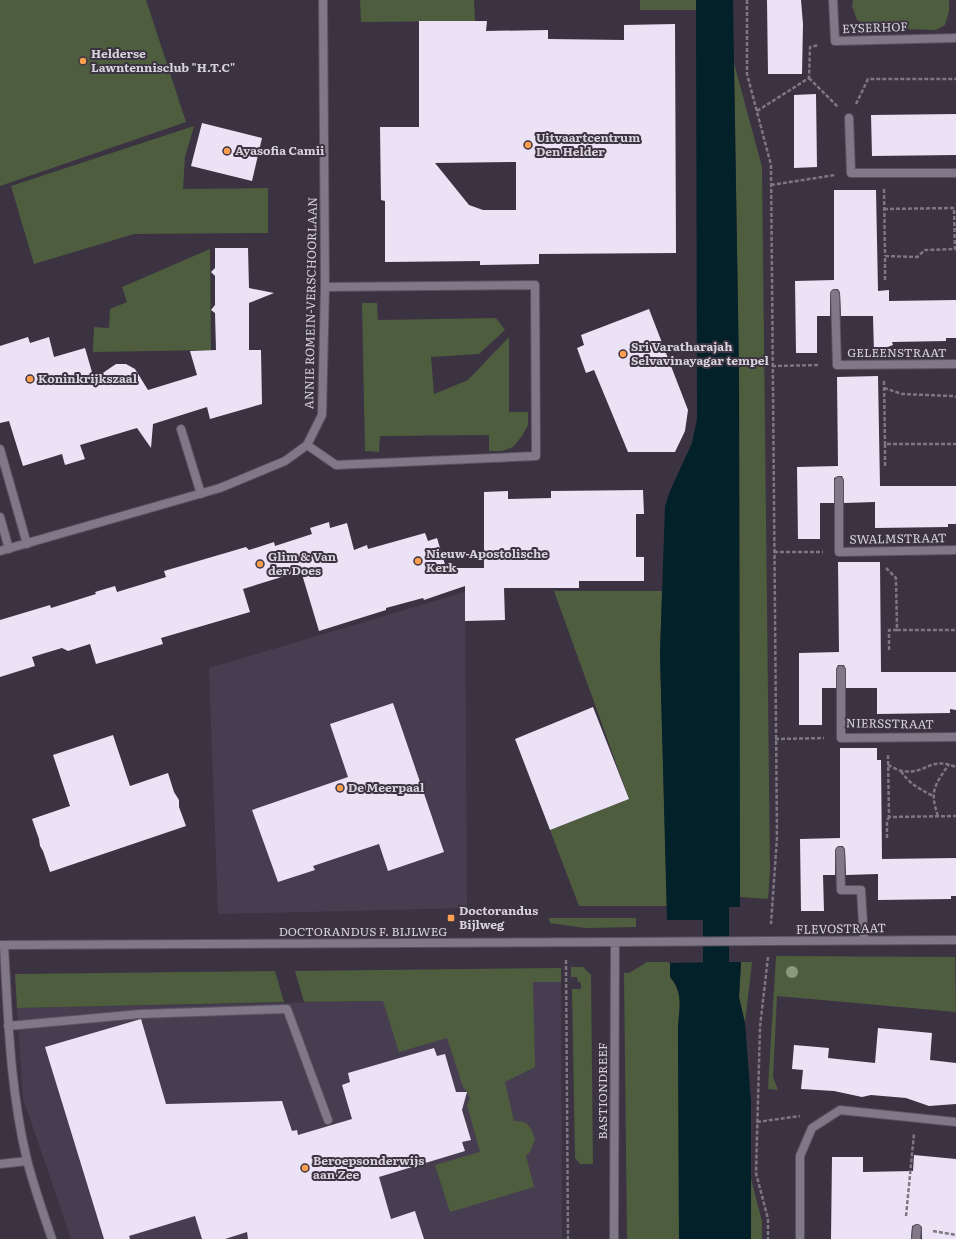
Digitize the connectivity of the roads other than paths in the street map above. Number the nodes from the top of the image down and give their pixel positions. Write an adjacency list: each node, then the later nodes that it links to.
1 (323, 0): 6 (street, ANNIE ROMEIN-VERSCHOORLAAN)
2 (833, 0): 3 (street, EYSERHOF)
3 (956, 38)
4 (849, 118): 5 (street)
5 (956, 173)
6 (325, 287): 10 (street, ANNIE ROMEIN-VERSCHOORLAAN); 10 (street)
7 (835, 294): 8 (street, GELEENSTRAAT)
8 (956, 364)
9 (182, 429): 13 (street)
10 (307, 445): 13 (street, ANNIE ROMEIN-VERSCHOORLAAN)
11 (0, 449): 15 (street)
12 (839, 481): 17 (street, SWALMSTRAAT)
13 (202, 494): 15 (street, ANNIE ROMEIN-VERSCHOORLAAN)
14 (0, 517): 16 (street)
15 (27, 544): 16 (street, ANNIE ROMEIN-VERSCHOORLAAN)
16 (10, 549): 18 (street, ANNIE ROMEIN-VERSCHOORLAAN)
17 (956, 550)
18 (0, 552)
19 (841, 670): 20 (street, NIERSSTRAAT)
20 (956, 737)
21 (840, 851): 22 (street)
22 (864, 940): 23 (street, FLEVOSTRAAT); 25 (street, FLEVOSTRAAT)
23 (956, 940)
24 (619, 942): 25 (street, DOCTORANDUS F. BIJLWEG); 26 (street, DOCTORANDUS F. BIJLWEG); 34 (street, BASTIONDREEF)
25 (727, 942)
26 (2, 945): 27 (street)
27 (8, 1026): 28 (street); 30 (street)
28 (328, 1120)
29 (956, 1122): 35 (street)
30 (27, 1161): 31 (street); 33 (street)
31 (0, 1164)
32 (917, 1229): 36 (street)
33 (52, 1239)
34 (614, 1239)
35 (800, 1239)
36 (916, 1239)

